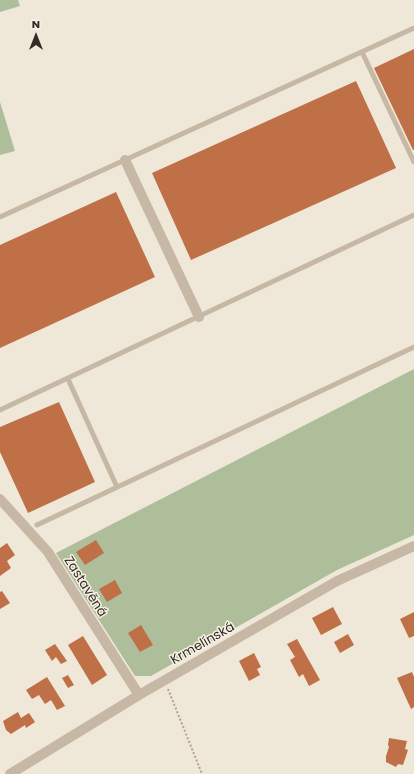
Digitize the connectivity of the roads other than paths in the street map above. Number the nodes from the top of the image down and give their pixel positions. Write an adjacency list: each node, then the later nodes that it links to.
1 (414, 28): 2 (lane)
2 (362, 52): 3 (lane); 4 (lane)
3 (125, 160): 6 (lane); 7 (street)
4 (414, 162)
5 (414, 215): 7 (lane)
6 (0, 217)
7 (199, 317): 9 (lane)
8 (414, 347): 11 (lane)
9 (68, 379): 10 (lane); 11 (lane)
10 (0, 410)
11 (117, 487): 13 (lane)
12 (0, 499): 15 (street, Zastavěná)
13 (37, 525)
14 (414, 546): 15 (street, Krmelínská)
15 (139, 695): 16 (street, Krmelínská)
16 (10, 774)

